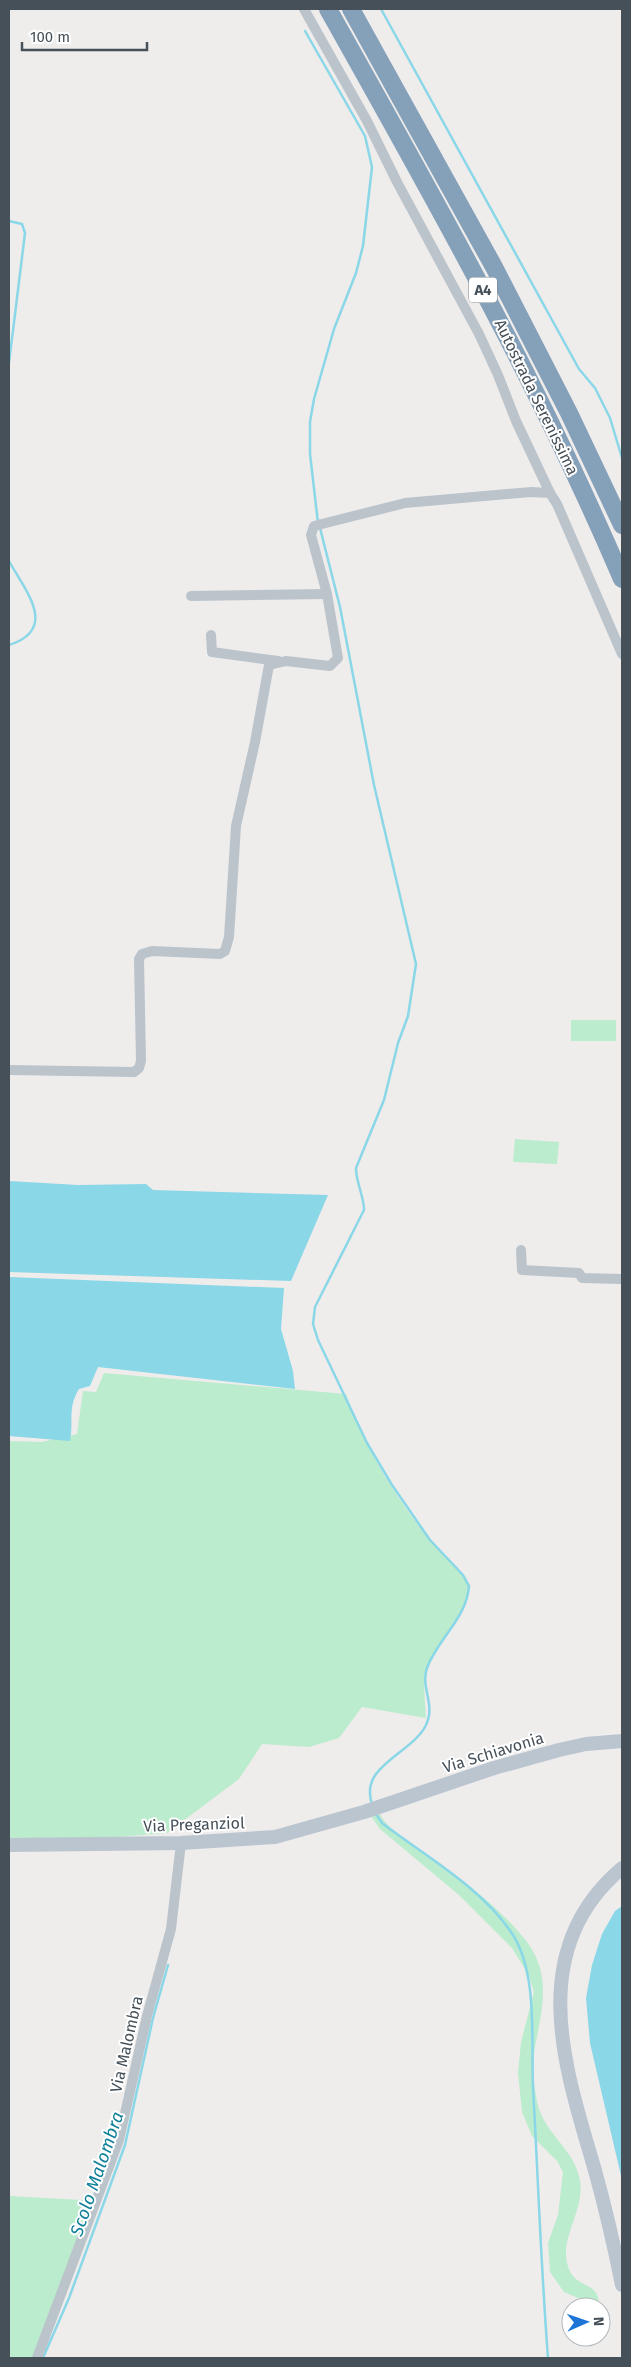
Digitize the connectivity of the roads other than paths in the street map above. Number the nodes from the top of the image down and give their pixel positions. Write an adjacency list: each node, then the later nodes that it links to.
1 (304, 9): 4 (street)
2 (328, 9): 6 (highway, Autostrada Serenissima / A4)
3 (351, 9): 5 (highway, Autostrada Serenissima / A4)
4 (550, 493): 7 (street); 10 (street)
5 (622, 525)
6 (622, 579)
7 (327, 594): 8 (street); 11 (street)
8 (191, 596)
9 (211, 635): 11 (street)
10 (622, 654)
11 (278, 661): 12 (street)
12 (9, 1070)
13 (521, 1250): 14 (street)
14 (622, 1279)
15 (622, 1741): 16 (street, Via Schiavonia)
16 (375, 1808): 17 (street, Via Preganziol)
17 (181, 1843): 18 (street, Via Preganziol); 21 (street, Via Malombra)
18 (9, 1845)
19 (622, 1868): 20 (street)
20 (622, 2285)
21 (37, 2358)

